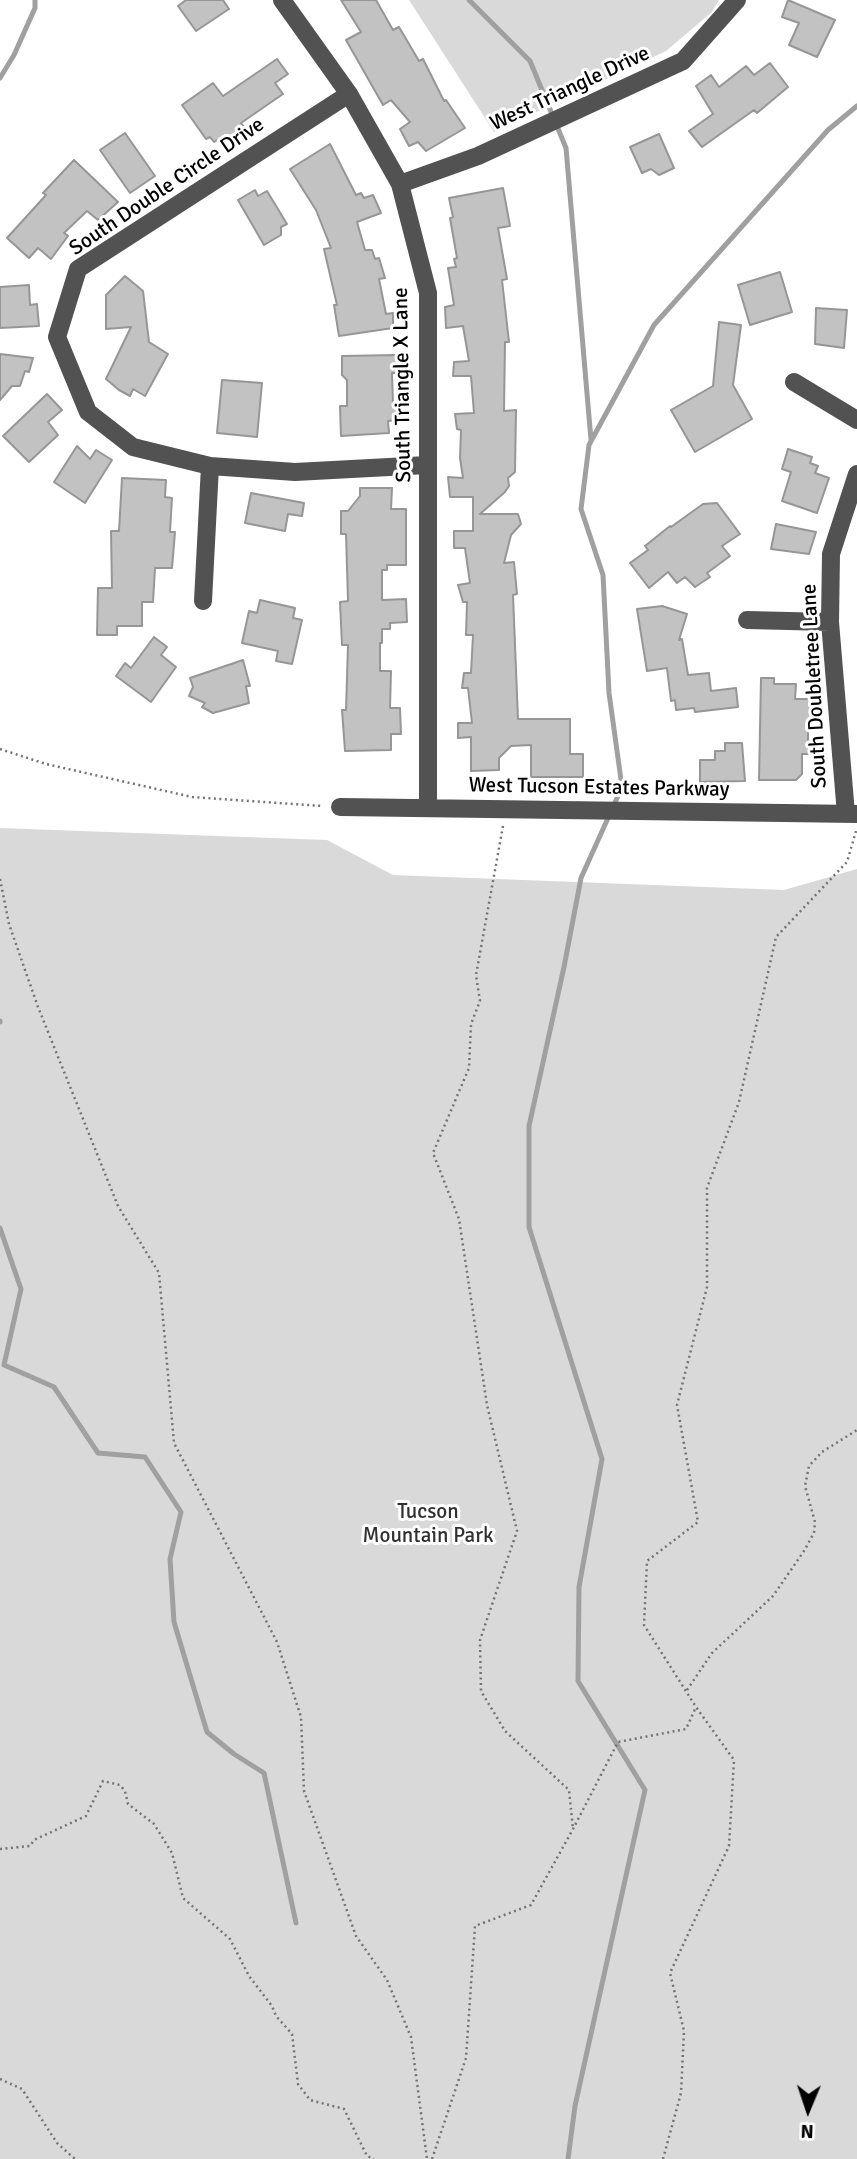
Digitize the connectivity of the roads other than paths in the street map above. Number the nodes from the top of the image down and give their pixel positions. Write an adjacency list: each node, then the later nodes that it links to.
1 (282, 0): 3 (street, South Triangle X Lane)
2 (737, 0): 4 (street, West Triangle Drive)
3 (349, 94): 4 (street, South Triangle X Lane); 8 (street, South Double Circle Drive)
4 (400, 184): 7 (street, South Triangle X Lane)
5 (794, 382): 6 (street)
6 (857, 420)
7 (427, 465): 8 (street, South Double Circle Drive); 14 (street, South Triangle X Lane)
8 (210, 467): 10 (street)
9 (857, 474): 12 (street, South Doubletree Lane)
10 (203, 601)
11 (747, 620): 12 (street)
12 (830, 622): 15 (street, South Doubletree Lane)
13 (340, 807): 14 (street, West Tucson Estates Parkway)
14 (428, 808): 15 (street, West Tucson Estates Parkway)
15 (853, 818)

